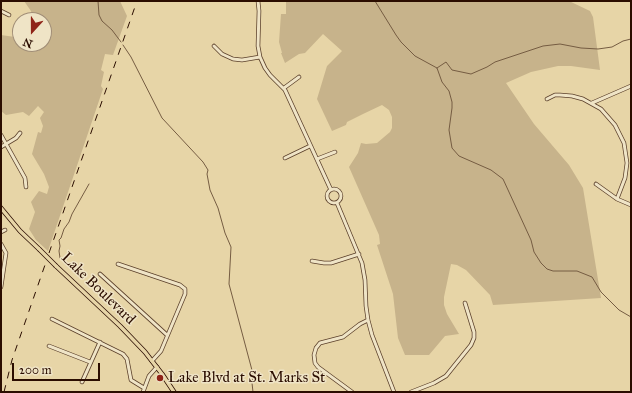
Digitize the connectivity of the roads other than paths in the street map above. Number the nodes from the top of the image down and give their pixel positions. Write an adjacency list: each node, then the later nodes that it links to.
1 (258, 1): 5 (street)
2 (1, 11): 3 (street)
3 (10, 15)
4 (214, 46): 5 (street)
5 (260, 57): 8 (street)
6 (299, 77): 8 (street)
7 (631, 86): 10 (street)
8 (284, 88): 14 (street)
9 (547, 98): 10 (street)
10 (592, 103): 22 (street)
11 (20, 133): 13 (street)
12 (1, 135): 13 (street)
13 (6, 144): 15 (street); 20 (street)
14 (310, 146): 17 (street); 18 (street)
15 (1, 147)
16 (335, 152): 18 (street)
17 (285, 158)
18 (317, 159): 21 (street)
19 (596, 184): 22 (street)
20 (26, 187)
21 (331, 190): 23 (street); 23 (street)
22 (617, 199): 24 (street)
23 (337, 203): 29 (street)
24 (631, 206)
25 (1, 208): 40 (main road, Lake Boulevard, bridge)
26 (5, 230): 27 (street)
27 (1, 232)
28 (1, 244): 33 (street)
29 (359, 254): 30 (street); 36 (street)
30 (312, 261)
31 (118, 264): 37 (street)
32 (100, 274): 37 (street)
33 (1, 287)
34 (465, 303): 49 (street)
35 (52, 319): 38 (street)
36 (368, 320): 47 (street); 48 (street)
37 (167, 335): 40 (street)
38 (100, 342): 41 (street); 44 (street)
39 (49, 346): 41 (street)
40 (152, 361): 42 (main road, Lake Boulevard)
41 (90, 362): 43 (street)
42 (157, 367): 44 (street); 46 (main road, Lake Boulevard)
43 (82, 382)
44 (144, 388): 45 (street)
45 (143, 392)
46 (174, 392)
47 (352, 392)
48 (394, 392)
49 (410, 392)

